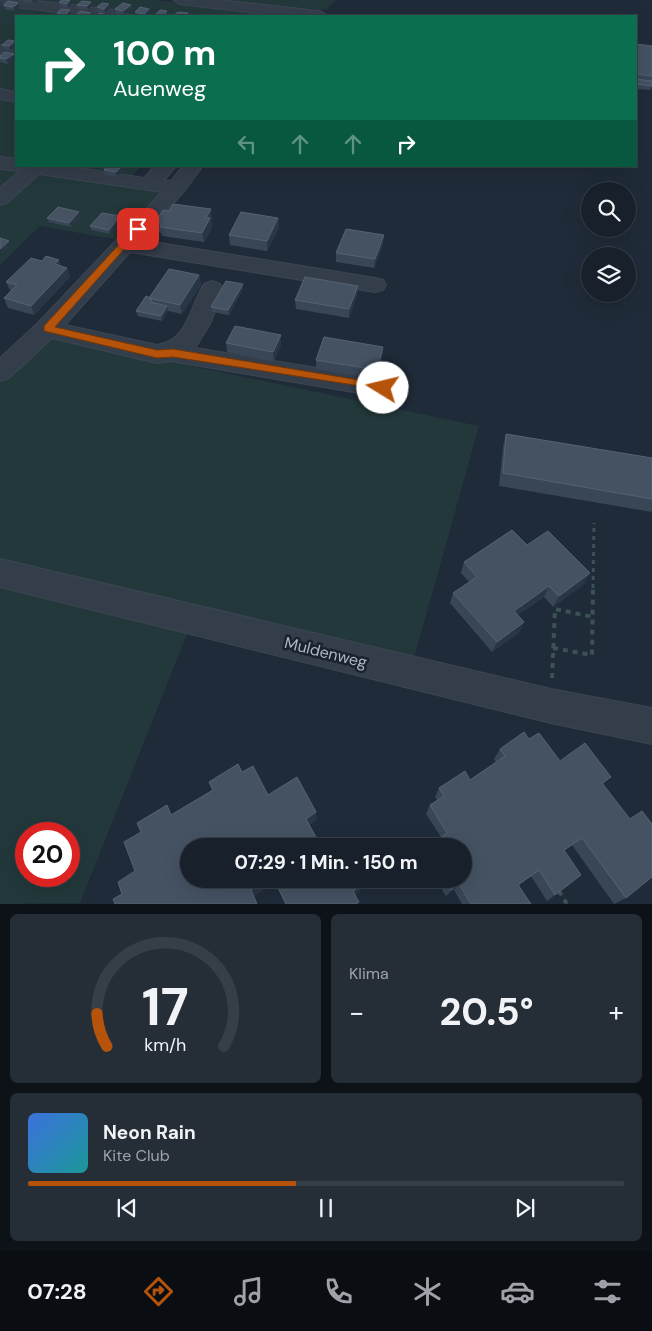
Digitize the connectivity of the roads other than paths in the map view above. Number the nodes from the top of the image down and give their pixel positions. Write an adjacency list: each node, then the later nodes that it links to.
1 (180, 0): 5 (street)
2 (0, 1): 4 (street)
3 (318, 13): 5 (street)
4 (115, 15)
5 (295, 15)
6 (0, 50): 7 (street)
7 (15, 52)
8 (0, 94): 9 (street)
9 (15, 97)
10 (0, 163): 11 (street)
11 (15, 165)
12 (25, 167): 15 (street); 17 (street)
13 (165, 167): 15 (street)
14 (192, 167): 16 (street)
15 (149, 185): 16 (street)
16 (177, 186): 18 (street)
17 (0, 199)
18 (125, 244): 19 (street); 21 (street)
19 (375, 286)
20 (212, 289): 22 (street)
21 (47, 328): 22 (street); 23 (street)
22 (173, 353): 24 (street)
23 (0, 372)
24 (383, 388)
25 (0, 573): 26 (street, Muldenweg)
26 (652, 726)

